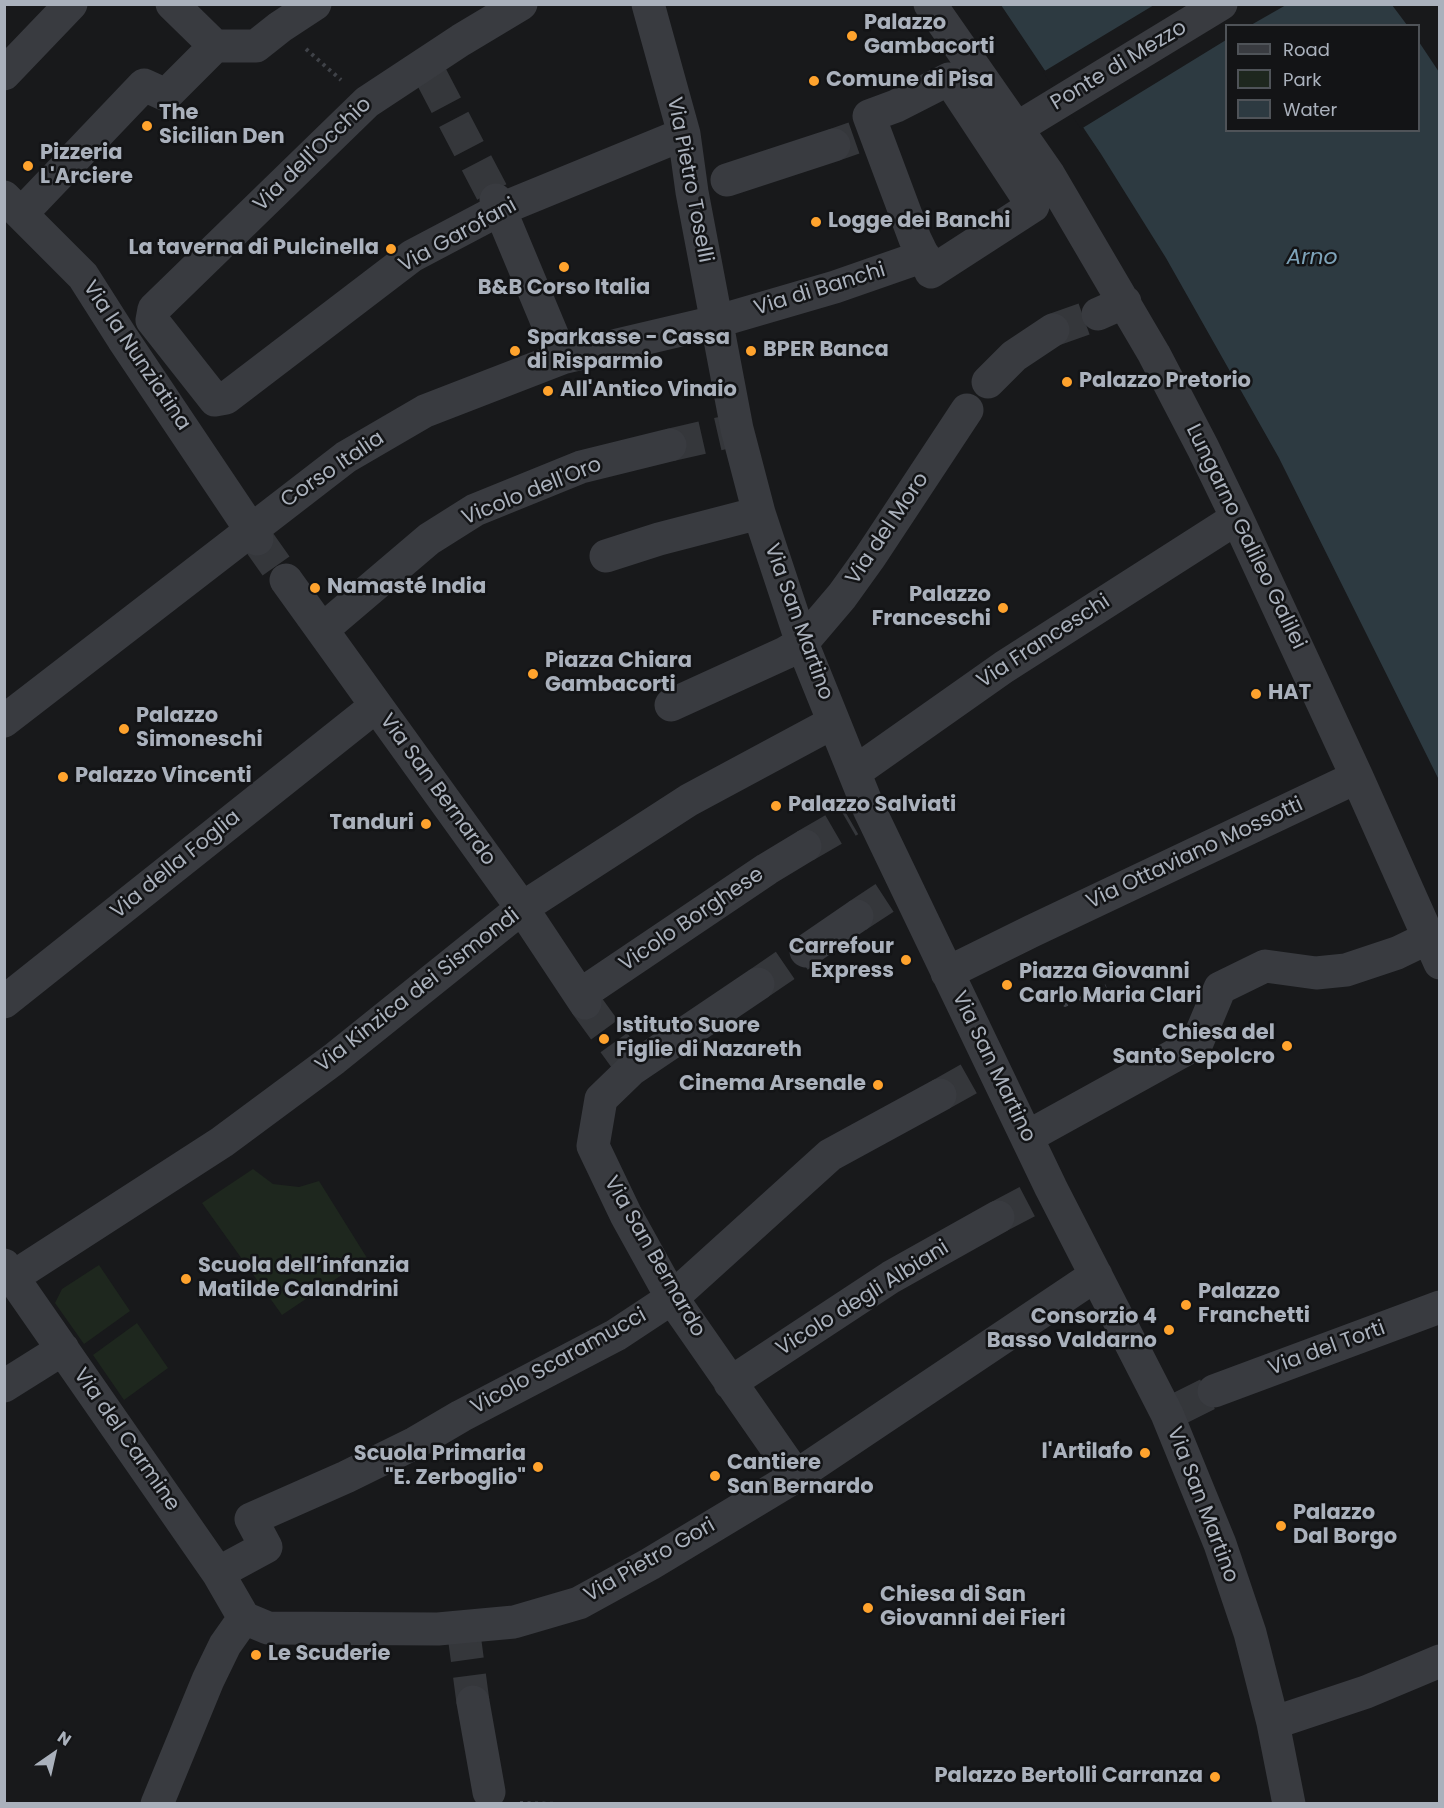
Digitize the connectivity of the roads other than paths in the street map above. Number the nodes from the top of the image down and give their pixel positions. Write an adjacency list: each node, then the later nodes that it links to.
1 (71, 4): 9 (street)
2 (172, 4): 8 (street)
3 (315, 4): 8 (street)
4 (521, 4): 21 (street, Via dell'Occhio)
5 (648, 4): 11 (street, Via Pietro Toselli)
6 (930, 4): 10 (street, Lungarno Galileo Galilei)
7 (1221, 4): 10 (street, Ponte di Mezzo)
8 (214, 46): 15 (street)
9 (4, 74)
10 (1031, 120): 25 (street, Lungarno Galileo Galilei)
11 (684, 134): 13 (street, Via Pietro Toselli); 14 (street, Via Garofani)
12 (854, 137): 13 (street); 16 (street); 16 (street)
13 (711, 186): 17 (street, Via Pietro Toselli)
14 (499, 204): 19 (street); 21 (street, Via Garofani)
15 (13, 205): 26 (street, Via la Nunziatina)
16 (924, 256): 17 (street, Via di Banchi)
17 (716, 322): 19 (street, Corso Italia); 24 (street, Via San Martino)
18 (1053, 330): 20 (street)
19 (562, 358): 26 (street, Corso Italia)
20 (988, 382)
21 (226, 398)
22 (967, 410): 30 (street, Via del Moro)
23 (670, 445): 29 (street, Vicolo dell'Oro)
24 (759, 513): 27 (street); 30 (street, Via San Martino)
25 (1238, 518): 35 (street, Via Franceschi); 36 (street, Lungarno Galileo Galilei)
26 (254, 534): 33 (street, Corso Italia)
27 (606, 556)
28 (286, 580): 29 (street, Via San Bernardo)
29 (322, 630): 32 (street, Via San Bernardo)
30 (802, 642): 31 (street, Via del Moro); 34 (street, Via San Martino)
31 (671, 705)
32 (376, 706): 38 (street, Via San Bernardo); 45 (street, Via della Foglia)
33 (4, 721)
34 (834, 722): 35 (street, Via San Martino); 38 (street, Via Kinzica dei Sismondi)
35 (855, 772): 42 (street, Via San Martino)
36 (1358, 777): 41 (street, Lungarno Galileo Galilei); 42 (street, Via Ottaviano Mossotti)
37 (805, 846): 44 (street, Vicolo Borghese)
38 (522, 908): 44 (street, Via San Bernardo); 49 (street, Via Kinzica dei Sismondi)
39 (857, 916): 40 (street)
40 (806, 951)
41 (1434, 951): 47 (street)
42 (947, 973): 47 (street, Via San Martino)
43 (758, 984): 51 (street, Via San Bernardo)
44 (583, 999)
45 (4, 1002)
46 (940, 1095): 51 (street, Vicolo Scaramucci)
47 (1027, 1137): 50 (street, Via San Martino)
48 (998, 1217): 54 (street, Vicolo degli Albiani)
49 (9, 1271): 53 (street, Via del Carmine)
50 (1096, 1275): 57 (street, Via Pietro Gori); 62 (street, Via San Martino)
51 (672, 1298): 54 (street, Via San Bernardo); 58 (street, Vicolo Scaramucci)
52 (1440, 1307): 56 (street, Via del Torti)
53 (63, 1349): 55 (street); 58 (street, Via del Carmine)
54 (730, 1383): 57 (street, Via San Bernardo)
55 (4, 1386)
56 (1214, 1391)
57 (796, 1476): 59 (street, Via Pietro Gori)
58 (219, 1573): 59 (street, Via del Carmine)
59 (244, 1618): 64 (street)
60 (1440, 1661): 62 (street)
61 (473, 1702): 63 (street)
62 (1273, 1723): 65 (street, Via San Martino)
63 (489, 1792)
64 (157, 1803)
65 (1289, 1803)

